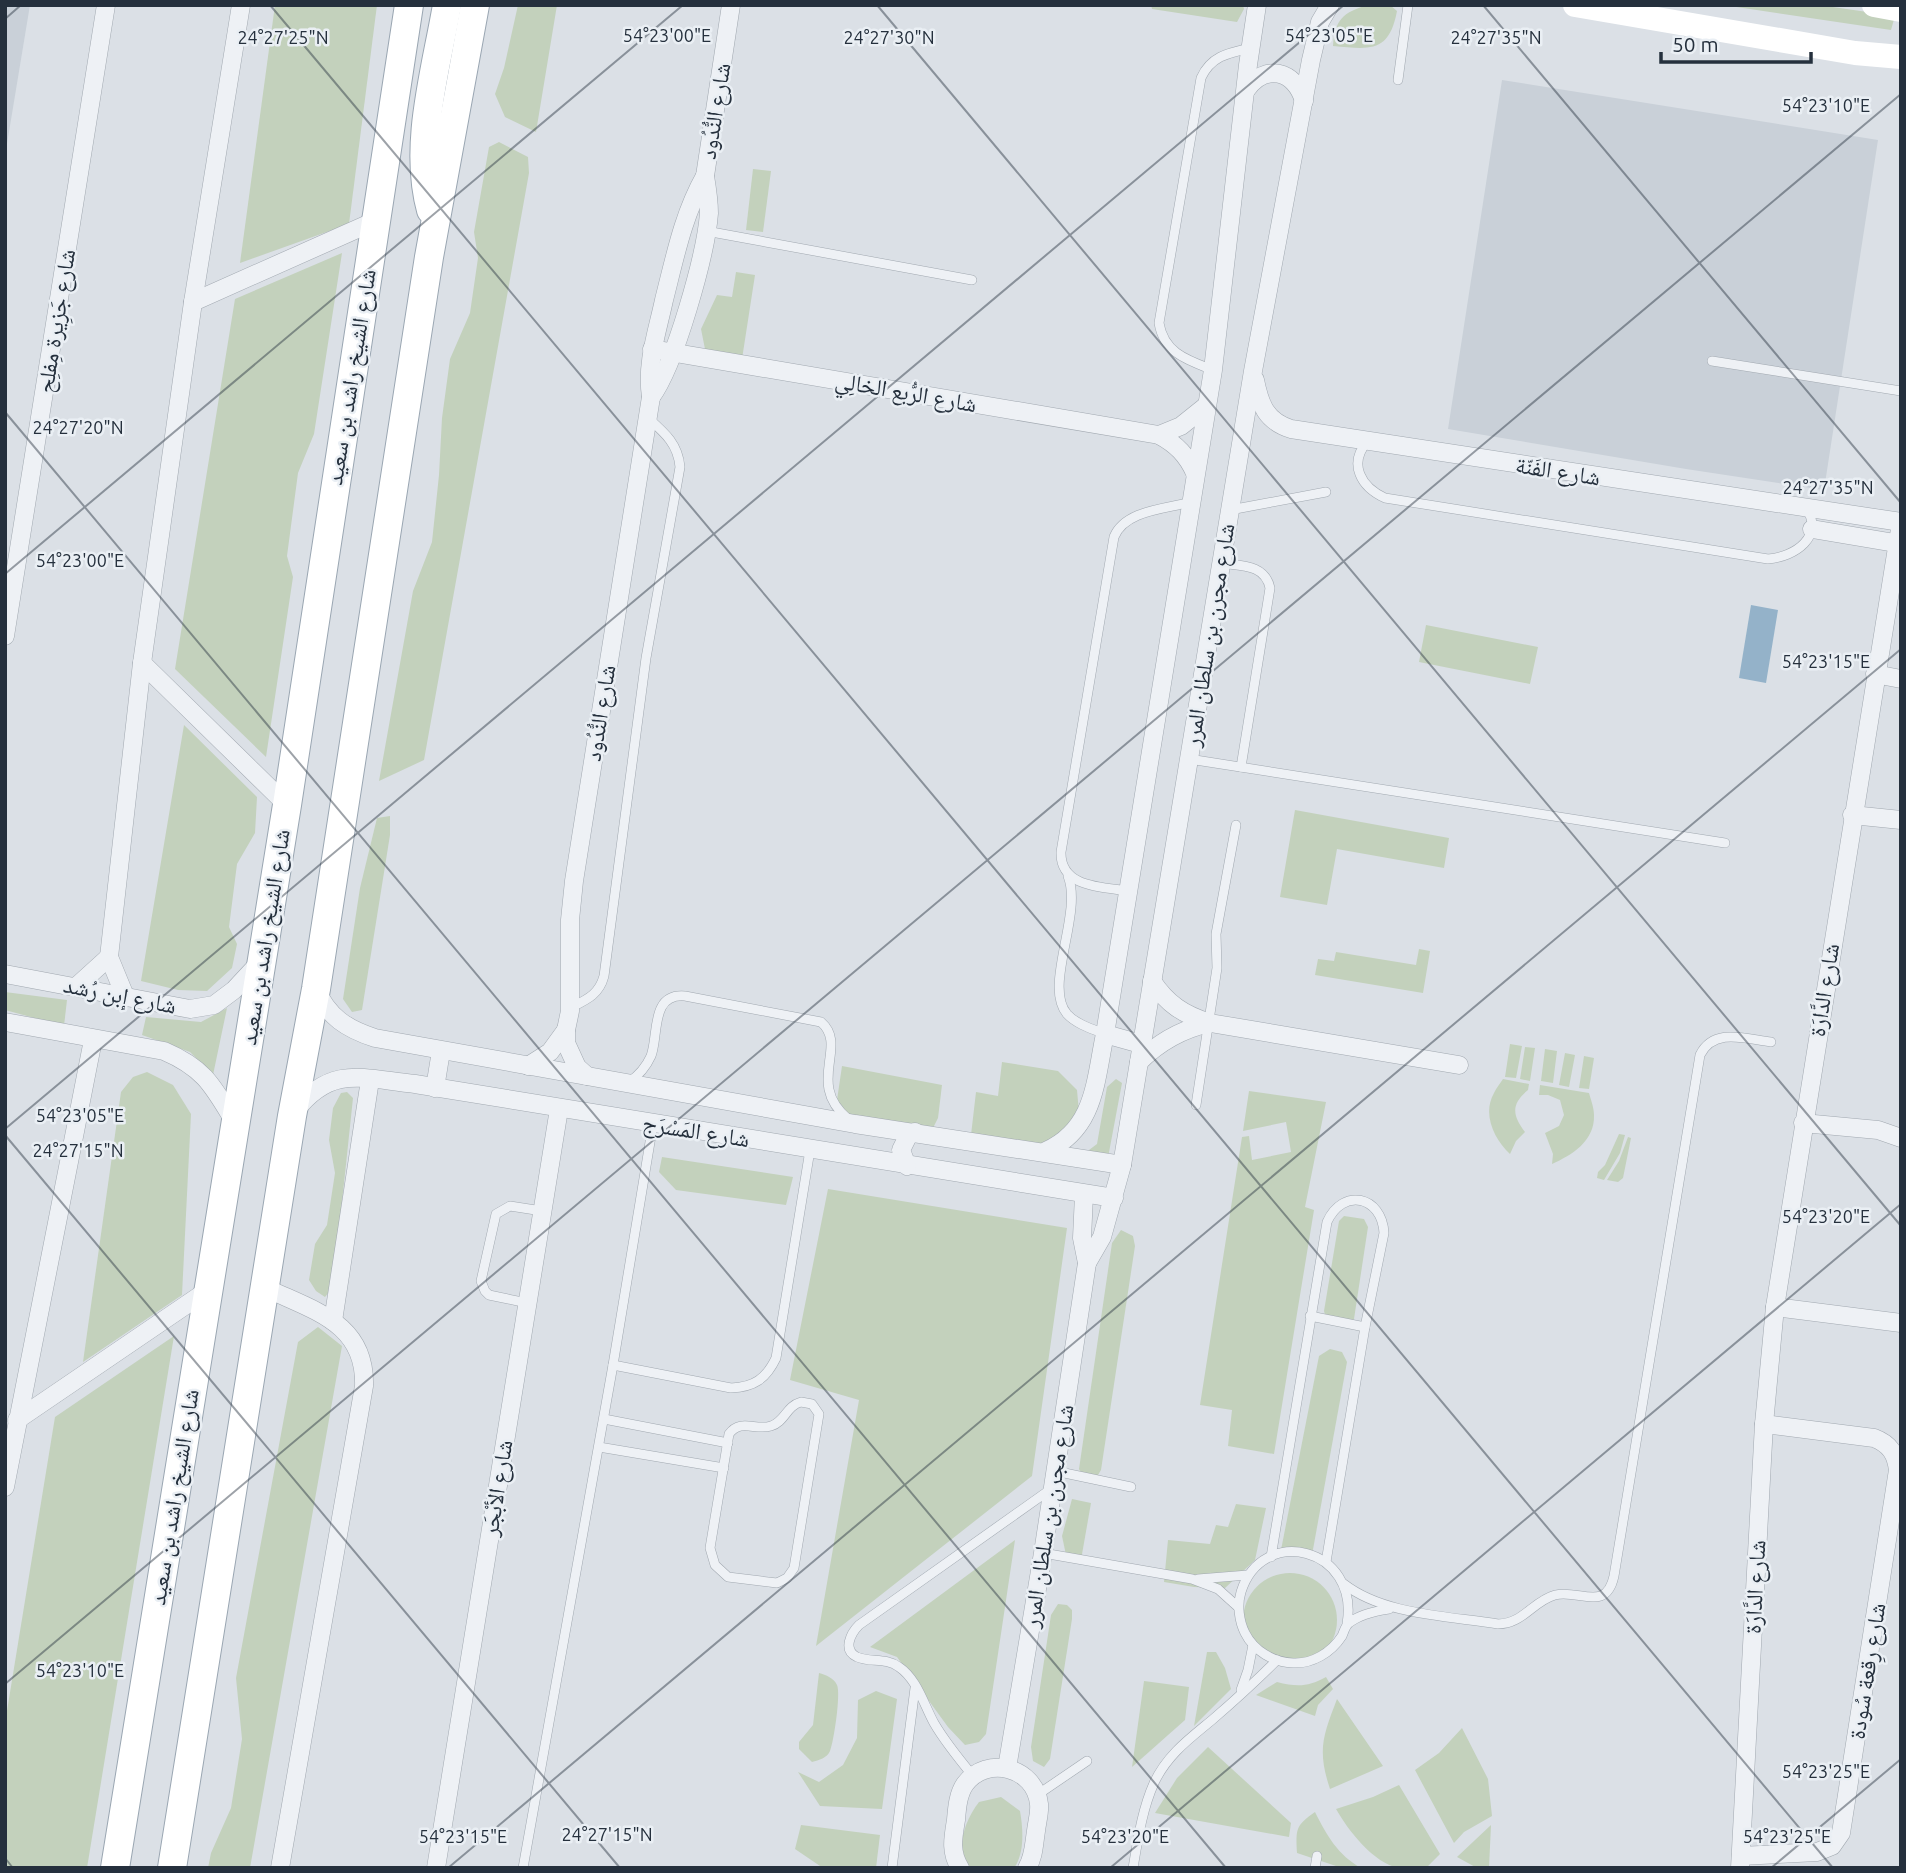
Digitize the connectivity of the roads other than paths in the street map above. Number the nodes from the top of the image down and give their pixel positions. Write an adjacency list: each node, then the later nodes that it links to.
1 (106, 5): 44 (street, شارع جَزِيرة مِفلِح)
2 (241, 5): 23 (street)
3 (409, 5): 19 (main road, شارع الشيخ راشد بن سعيد)
4 (447, 5): 20 (main road)
5 (475, 5): 20 (main road)
6 (731, 5): 18 (street, شارع النُّدُود)
7 (1256, 5): 13 (street, شارع مجرن بن سلطان المرر)
8 (1330, 5): 17 (street, شارع مجرن بن سلطان المرر)
9 (1408, 5): 15 (lane)
10 (1575, 5): 14 (main road)
11 (1874, 5): 12 (main road)
12 (1901, 10)
13 (1251, 48): 16 (street, شارع مجرن بن سلطان المرر); 27 (lane)
14 (1901, 57)
15 (1398, 80)
16 (1246, 90): 17 (street); 27 (street, شارع مجرن بن سلطان المرر)
17 (1304, 101): 28 (street, شارع مجرن بن سلطان المرر)
18 (705, 176): 21 (street, شارع النُّدُود); 24 (street, شارع النُّدُود)
19 (375, 221): 23 (street); 50 (main road, شارع الشيخ راشد بن سعيد)
20 (435, 223): 62 (main road)
21 (706, 231): 22 (lane); 25 (street, شارع النُّدُود)
22 (972, 280)
23 (193, 302): 45 (street)
24 (652, 349): 25 (street, شارع الرُّبع الخالِي); 30 (street, شارع النُّدُود)
25 (672, 352): 30 (street, شارع النُّدُود); 33 (street, شارع الرُّبع الخالِي)
26 (1712, 361): 29 (lane)
27 (1213, 370): 31 (street, شارع مجرن بن سلطان المرر)
28 (1253, 370): 34 (street, شارع الفَنّة); 39 (street, شارع مجرن بن سلطان المرر)
29 (1901, 391)
30 (651, 397): 32 (street, شارع النُّدُود)
31 (1206, 406): 33 (street); 35 (street, شارع مجرن بن سلطان المرر)
32 (647, 417): 64 (street, شارع النُّدُود); 64 (lane)
33 (1159, 435): 35 (street, شارع الرُّبع الخالِي)
34 (1367, 442): 38 (street, شارع الفَنّة); 41 (lane)
35 (1195, 473): 37 (street, شارع مجرن بن سلطان المرر)
36 (1326, 492): 39 (lane)
37 (1191, 502): 55 (lane); 56 (street, شارع مجرن بن سلطان المرر)
38 (1806, 508): 40 (street, شارع الفَنّة); 41 (lane)
39 (1230, 510): 43 (street, شارع مجرن بن سلطان المرر)
40 (1901, 522): 42 (street, شارع الدَّارَة)
41 (1812, 529): 42 (street)
42 (1899, 544): 46 (street, شارع الدَّارَة)
43 (1221, 563): 48 (street, شارع مجرن بن سلطان المرر); 49 (lane)
44 (5, 636)
45 (142, 663): 50 (street); 57 (street)
46 (1875, 674): 47 (street); 51 (street, شارع الدَّارَة)
47 (1901, 679)
48 (1189, 759): 49 (lane); 60 (street, شارع مجرن بن سلطان المرر)
49 (1241, 767): 54 (lane)
50 (287, 805): 58 (main road, شارع الشيخ راشد بن سعيد)
51 (1852, 815): 52 (street); 83 (street, شارع الدَّارَة)
52 (1901, 820)
53 (1236, 825): 66 (lane)
54 (1725, 843)
55 (1065, 871): 56 (lane); 68 (lane)
56 (1129, 891): 68 (street, شارع مجرن بن سلطان المرر)
57 (109, 957): 61 (street); 63 (street)
58 (260, 962): 63 (street, شارع إبن رُشد); 82 (main road, شارع الشيخ راشد بن سعيد)
59 (5, 974): 61 (street, شارع إبن رُشد)
60 (1152, 981): 66 (street); 72 (street, شارع مجرن بن سلطان المرر)
61 (77, 986): 63 (street, شارع إبن رُشد)
62 (316, 989): 71 (street, شارع المَسْرَج); 81 (main road)
63 (125, 996)
64 (570, 1008): 67 (street, شارع النُّدُود)
65 (5, 1022): 69 (street, شارع إبن رُشد)
66 (1210, 1023): 72 (street); 73 (street); 79 (lane)
67 (566, 1030): 74 (street); 75 (street, شارع النُّدُود)
68 (1105, 1034): 72 (street); 89 (street, شارع مجرن بن سلطان المرر)
69 (93, 1040): 82 (street, شارع إبن رُشد); 106 (street)
70 (1772, 1042): 121 (lane)
71 (441, 1051): 74 (street, شارع المَسْرَج); 78 (street)
72 (1140, 1053): 90 (street, شارع مجرن بن سلطان المرر)
73 (1459, 1065)
74 (528, 1066): 75 (street, شارع المَسْرَج)
75 (587, 1076): 77 (street, شارع المَسْرَج)
76 (370, 1080): 78 (street, شارع المَسْرَج); 81 (street, شارع المَسْرَج); 101 (street)
77 (627, 1084): 85 (street, شارع المَسْرَج); 85 (lane)
78 (435, 1088): 80 (street, شارع المَسْرَج)
79 (1196, 1105)
80 (559, 1109): 84 (street, شارع المَسْرَج); 94 (street, شارع الأبْجَر)
81 (292, 1116): 96 (main road)
82 (234, 1121): 97 (main road, شارع الشيخ راشد بن سعيد)
83 (1803, 1123): 87 (street); 99 (street, شارع الدَّارَة)
84 (653, 1124): 88 (street, شارع المَسْرَج); 104 (lane)
85 (855, 1124): 86 (street, شارع المَسْرَج)
86 (915, 1132): 89 (street, شارع المَسْرَج); 91 (street)
87 (1901, 1138)
88 (810, 1150): 91 (street, شارع المَسْرَج); 104 (lane)
89 (1046, 1151): 90 (street, شارع المَسْرَج)
90 (1122, 1164): 93 (street, شارع مجرن بن سلطان المرر)
91 (906, 1166): 92 (street, شارع المَسْرَج)
92 (1084, 1195): 93 (street, شارع المَسْرَج); 95 (street, شارع مجرن بن سلطان المرر)
93 (1114, 1198): 95 (street, شارع مجرن بن سلطان المرر)
94 (542, 1211): 98 (street, شارع الأبْجَر); 98 (lane)
95 (1087, 1263): 111 (street, شارع مجرن بن سلطان المرر)
96 (266, 1288): 101 (street); 136 (main road)
97 (208, 1290): 106 (street); 135 (main road, شارع الشيخ راشد بن سعيد)
98 (527, 1303): 138 (street, شارع الأبْجَر)
99 (1774, 1307): 102 (street); 107 (street, شارع الدَّارَة)
100 (1310, 1316): 103 (lane); 103 (lane); 115 (lane)
101 (333, 1321): 137 (street)
102 (1901, 1323)
103 (1365, 1327): 116 (lane)
104 (613, 1365): 105 (lane)
105 (604, 1419): 108 (lane); 109 (lane)
106 (18, 1420): 112 (street)
107 (1764, 1424): 132 (street, شارع الدَّارَة); 132 (street, شارع رِقعة سُودة)
108 (728, 1443): 110 (lane); 110 (lane)
109 (599, 1447): 110 (lane); 139 (lane)
110 (724, 1468)
111 (1053, 1480): 113 (lane); 114 (street, شارع مجرن بن سلطان المرر); 125 (lane)
112 (5, 1487)
113 (1131, 1487)
114 (1043, 1553): 118 (lane); 128 (street, شارع مجرن بن سلطان المرر)
115 (1271, 1557): 116 (lane); 117 (lane)
116 (1326, 1562): 119 (lane)
117 (1248, 1575): 118 (lane); 120 (lane)
118 (1192, 1579): 120 (lane)
119 (1344, 1584): 121 (lane); 122 (lane)
120 (1238, 1607): 123 (lane)
121 (1396, 1608): 122 (lane)
122 (1347, 1624): 124 (lane)
123 (1253, 1645): 124 (lane); 126 (lane)
124 (1277, 1660): 126 (lane)
125 (916, 1686): 129 (lane); 140 (lane)
126 (1239, 1695): 141 (lane)
127 (1087, 1761): 130 (lane)
128 (1007, 1768): 129 (street); 130 (street)
129 (973, 1776): 133 (street)
130 (1037, 1795): 134 (street)
131 (1317, 1856): 142 (lane)
132 (1740, 1862)
133 (956, 1866)
134 (1028, 1867)
135 (115, 1868)
136 (172, 1868)
137 (280, 1868)
138 (436, 1868)
139 (523, 1868)
140 (892, 1868)
141 (1133, 1868)
142 (1315, 1868)

